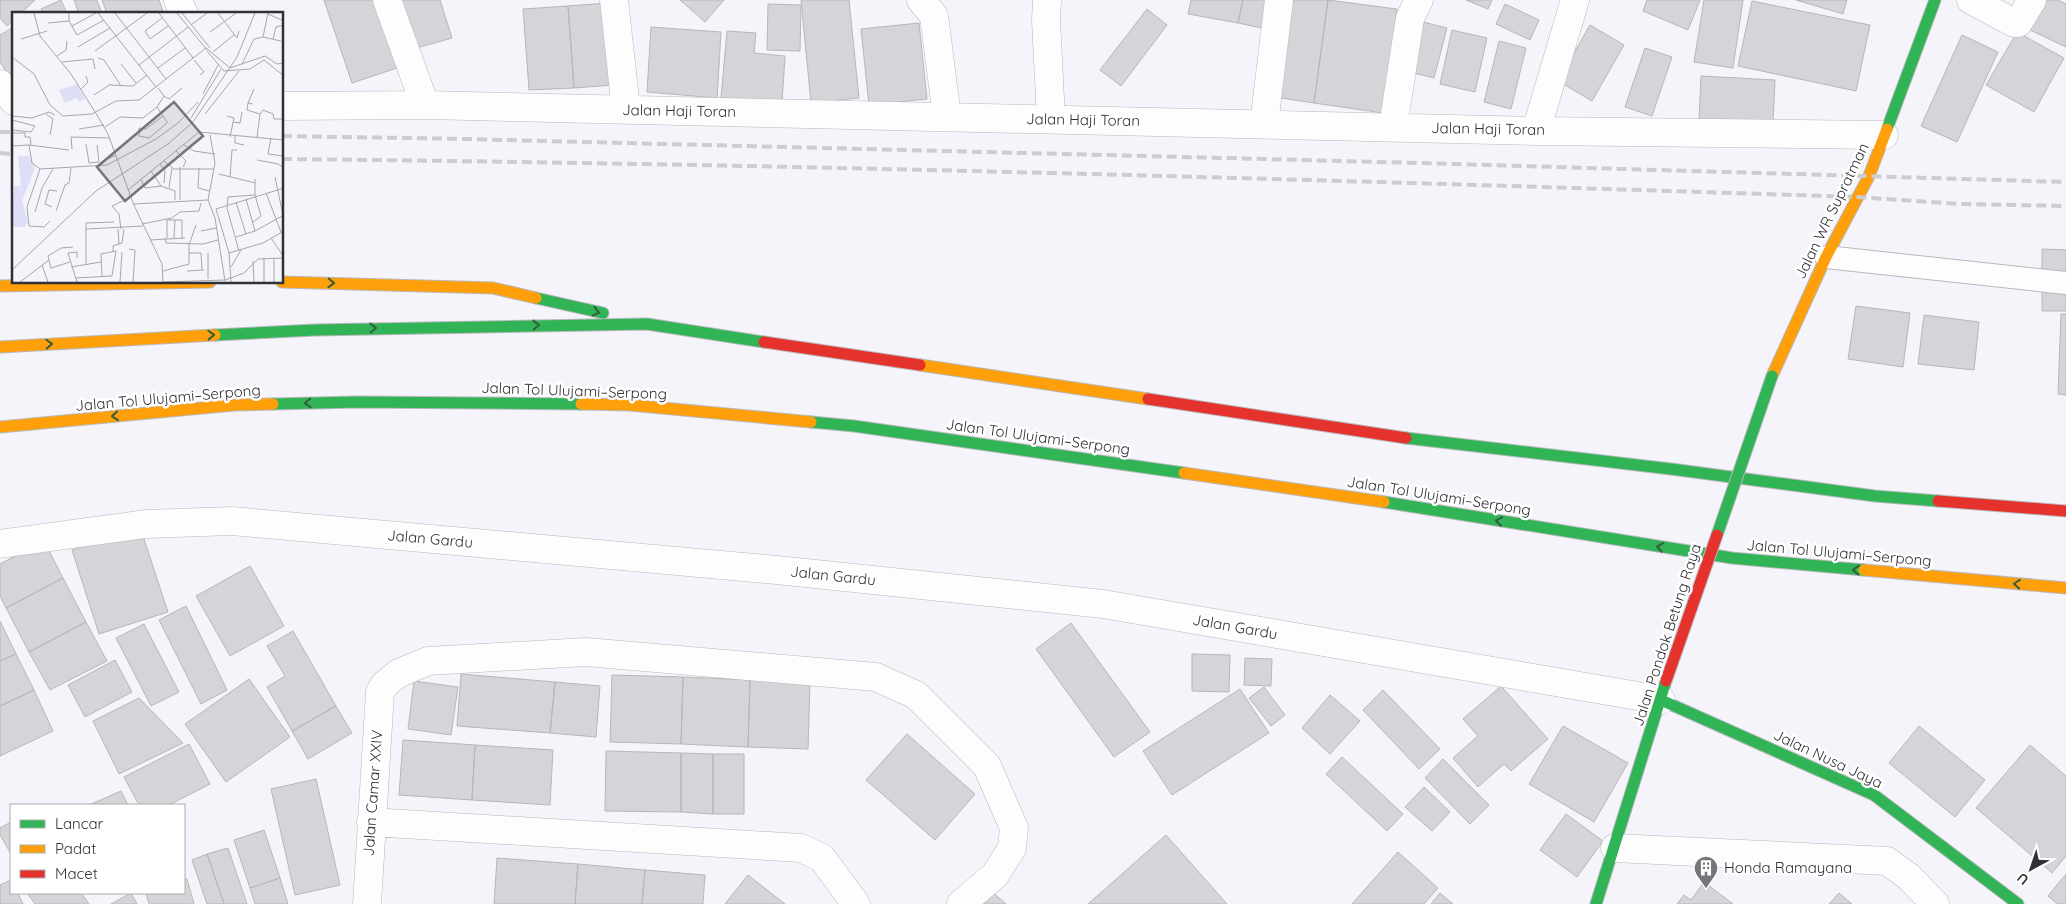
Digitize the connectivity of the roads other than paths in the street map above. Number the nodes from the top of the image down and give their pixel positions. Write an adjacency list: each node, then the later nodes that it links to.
1 (178, 0): 12 (street)
2 (387, 0): 15 (street)
3 (614, 0): 17 (street)
4 (922, 0): 18 (street)
5 (1047, 0): 19 (street)
6 (1279, 0): 20 (street)
7 (1419, 0): 21 (street)
8 (1575, 0): 22 (street)
9 (1935, 0): 23 (main road, Jalan WR Supratman)
10 (1971, 0): 11 (street)
11 (2032, 0)
12 (183, 12)
13 (0, 84): 14 (street)
14 (12, 99)
15 (425, 105): 16 (street, Jalan Haji Toran); 17 (street, Jalan Haji Toran)
16 (284, 106)
17 (626, 110): 18 (street, Jalan Haji Toran)
18 (947, 117): 19 (street, Jalan Haji Toran)
19 (1051, 119): 20 (street, Jalan Haji Toran)
20 (1264, 124): 21 (street, Jalan Haji Toran)
21 (1393, 127): 22 (street, Jalan Haji Toran)
22 (1536, 131): 23 (street, Jalan Haji Toran)
23 (1884, 135): 24 (main road, Jalan WR Supratman)
24 (1826, 257): 26 (lane); 31 (main road, Jalan WR Supratman)
25 (284, 282): 29 (main road, one-way to 29)
26 (2066, 283)
27 (105, 284): 28 (main road)
28 (0, 286)
29 (647, 324): 30 (main road, one-way to 29); 33 (main road)
30 (0, 346)
31 (1772, 376): 36 (main road, Jalan Pondok Betung Raya, bridge)
32 (0, 427): 35 (main road, Jalan Tol Ulujami–Serpong, one-way to 32)
33 (2066, 511)
34 (0, 544): 36 (street, Jalan Gardu)
35 (2066, 588)
36 (1663, 691): 38 (main road, Jalan Pondok Betung Raya); 44 (main road, Jalan Nusa Jaya)
37 (371, 822): 39 (street, Jalan Camar XXIV); 40 (street); 41 (street, Jalan Camar XXIV)
38 (1615, 848): 42 (main road, Jalan Pondok Betung Raya); 43 (street)
39 (367, 904)
40 (856, 904)
41 (960, 904)
42 (1596, 904)
43 (1935, 904)
44 (2018, 904)

